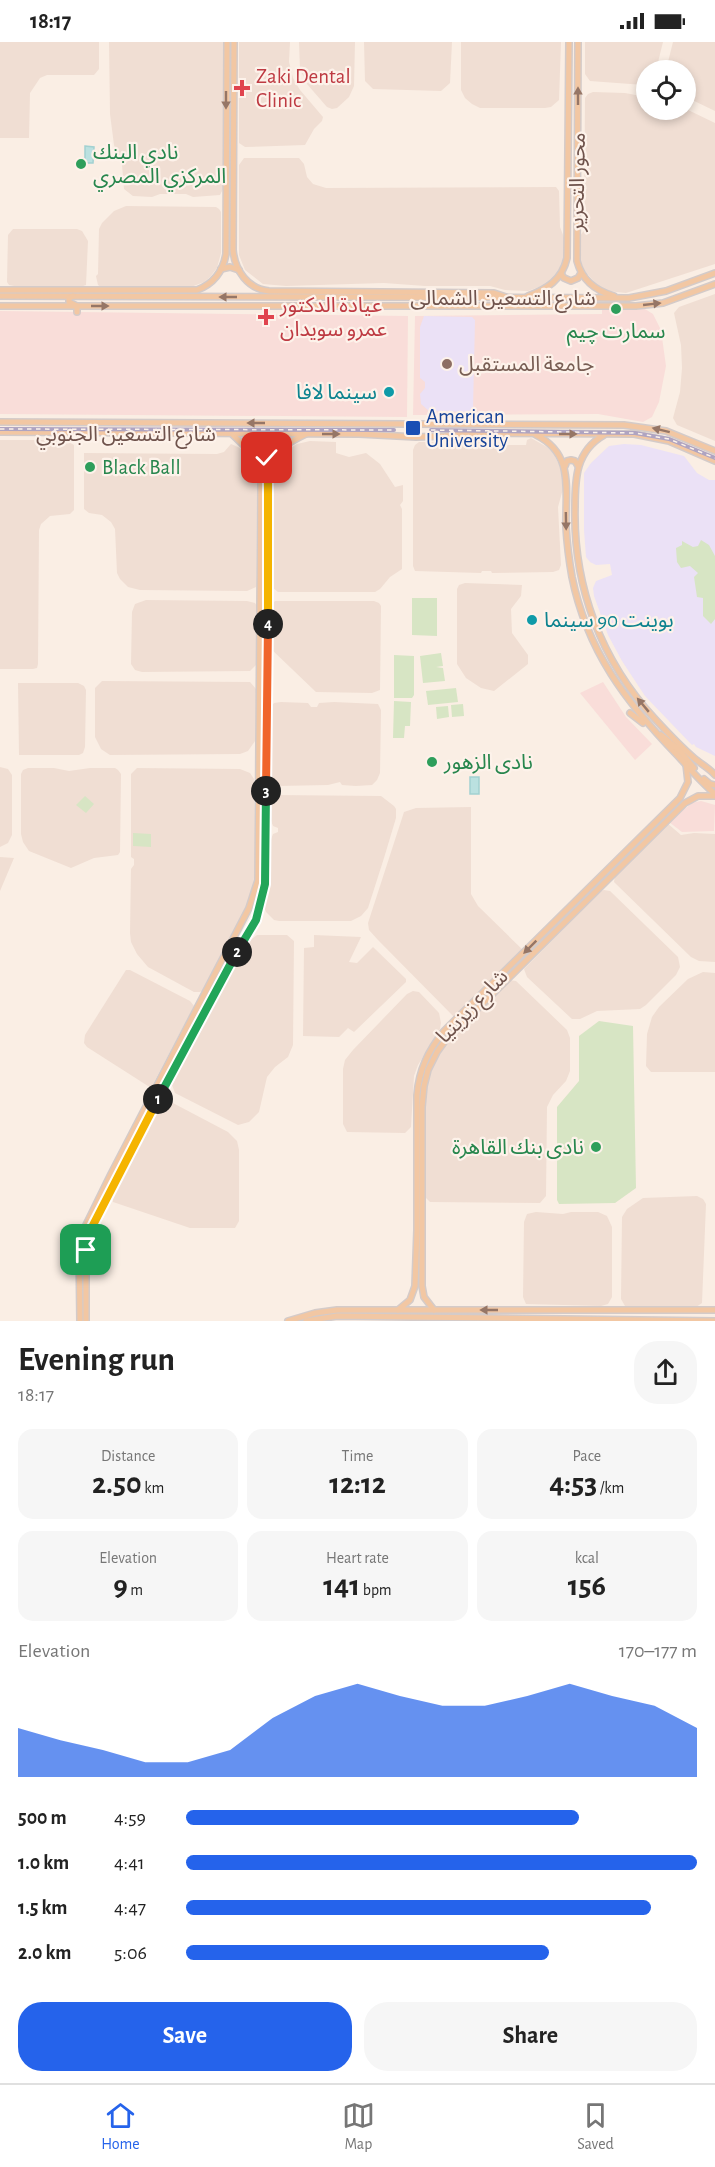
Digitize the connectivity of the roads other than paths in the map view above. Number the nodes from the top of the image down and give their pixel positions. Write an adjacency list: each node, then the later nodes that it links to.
1 (227, 42): 5 (main road)
2 (234, 42): 6 (main road)
3 (569, 42): 15 (main road, محور التحرير)
4 (578, 42): 13 (main road, محور التحرير, one-way to 4)
5 (226, 72): 6 (main road); 8 (main road)
6 (234, 73): 7 (main road)
7 (234, 82): 8 (main road); 10 (main road)
8 (226, 83): 9 (main road, one-way to 9)
9 (225, 259): 10 (main road); 11 (main road)
10 (234, 259): 12 (main road)
11 (221, 270): 12 (main road); 17 (main road)
12 (238, 270): 19 (main road)
13 (581, 273): 15 (main road); 29 (main road)
14 (715, 273): 29 (main road, شارع التسعين الشمالى)
15 (561, 274): 28 (main road)
16 (715, 284): 33 (main road, شارع التسعين الشمالى, one-way to 16)
17 (198, 289): 18 (main road); 24 (main road)
18 (0, 290)
19 (264, 294): 20 (main road); 24 (main road, one-way to 24)
20 (373, 295): 25 (main road, شارع التسعين الشمالى); 27 (main road)
21 (0, 296): 23 (main road)
22 (73, 296): 23 (main road); 24 (main road); 34 (main road)
23 (55, 297): 31 (main road)
24 (200, 297)
25 (431, 298): 26 (main road, شارع التسعين الشمالى); 32 (main road)
26 (440, 298): 27 (main road, شارع التسعين الشمالى); 33 (main road)
27 (506, 298): 28 (main road, شارع التسعين الشمالى)
28 (524, 298): 29 (main road, شارع التسعين الشمالى)
29 (621, 298)
30 (0, 306): 31 (main road, شارع التسعين الشمالى)
31 (58, 306): 34 (main road, شارع التسعين الشمالى)
32 (430, 307): 33 (main road, شارع التسعين الشمالى); 34 (main road, شارع التسعين الشمالى, one-way to 32)
33 (439, 307)
34 (77, 309)
35 (153, 416): 41 (main road)
36 (502, 416): 43 (main road)
37 (298, 417): 42 (main road)
38 (0, 422): 39 (main road, شارع التسعين الجنوبي)
39 (61, 423): 40 (main road, شارع التسعين الجنوبي); 45 (main road)
40 (72, 423): 41 (main road, شارع التسعين الجنوبي); 46 (main road)
41 (153, 423): 42 (main road, شارع التسعين الجنوبي, one-way to 41)
42 (290, 423): 43 (main road, شارع التسعين الجنوبي)
43 (502, 424): 53 (main road, شارع التسعين الجنوبي, one-way to 43)
44 (0, 432): 45 (main road, شارع التسعين الجنوبي)
45 (62, 433): 46 (main road, شارع التسعين الجنوبي)
46 (73, 433): 50 (main road, شارع التسعين الجنوبي)
47 (306, 434): 48 (main road, شارع التسعين الجنوبي, one-way to 48); 50 (main road, شارع التسعين الجنوبي); 51 (main road)
48 (535, 434): 49 (main road, شارع التسعين الجنوبي, one-way to 49); 57 (main road)
49 (606, 434): 54 (main road, شارع التسعين الجنوبي); 58 (main road)
50 (233, 435): 52 (main road)
51 (292, 441): 52 (main road); 56 (main road)
52 (241, 442): 55 (main road)
53 (715, 451)
54 (715, 461)
55 (258, 462): 56 (main road); 59 (main road)
56 (272, 462): 60 (main road)
57 (564, 466): 58 (main road); 68 (main road, one-way to 68)
58 (578, 466): 62 (main road)
59 (261, 561): 60 (main road); 64 (main road)
60 (268, 562): 63 (main road)
61 (596, 611): 62 (main road)
62 (594, 622): 67 (main road)
63 (267, 628): 64 (main road); 66 (main road)
64 (260, 629): 65 (main road)
65 (260, 637): 66 (main road); 81 (main road)
66 (267, 637): 80 (main road)
67 (608, 653): 68 (main road); 69 (main road)
68 (600, 656): 70 (main road)
69 (615, 665): 70 (main road); 74 (main road, one-way to 69)
70 (604, 668): 72 (main road)
71 (630, 713): 72 (main road)
72 (653, 730): 73 (main road); 75 (main road)
73 (686, 764): 76 (main road); 77 (main road, شارع زيزينيا)
74 (715, 775)
75 (715, 785)
76 (715, 795): 77 (main road)
77 (683, 800): 79 (main road, شارع زيزينيا); 82 (main road, شارع زيزينيا)
78 (639, 832): 79 (main road)
79 (636, 841): 82 (main road, شارع زيزينيا)
80 (266, 858): 81 (main road); 84 (main road)
81 (259, 859): 83 (main road)
82 (584, 898): 87 (main road, شارع زيزينيا)
83 (182, 1039): 84 (main road); 85 (main road)
84 (188, 1042): 86 (main road)
85 (178, 1046): 86 (main road); 88 (main road)
86 (184, 1050): 88 (main road)
87 (420, 1173): 89 (main road, شارع زيزينيا); 90 (main road, شارع زيزينيا)
88 (83, 1250): 95 (main road); 96 (main road)
89 (412, 1297): 90 (main road); 91 (main road)
90 (424, 1297): 92 (main road)
91 (398, 1310): 92 (main road); 97 (main road)
92 (434, 1310): 93 (main road, one-way to 92)
93 (715, 1315): 94 (main road)
94 (668, 1320): 98 (main road)
95 (80, 1321)
96 (86, 1321)
97 (288, 1321)
98 (306, 1321)

